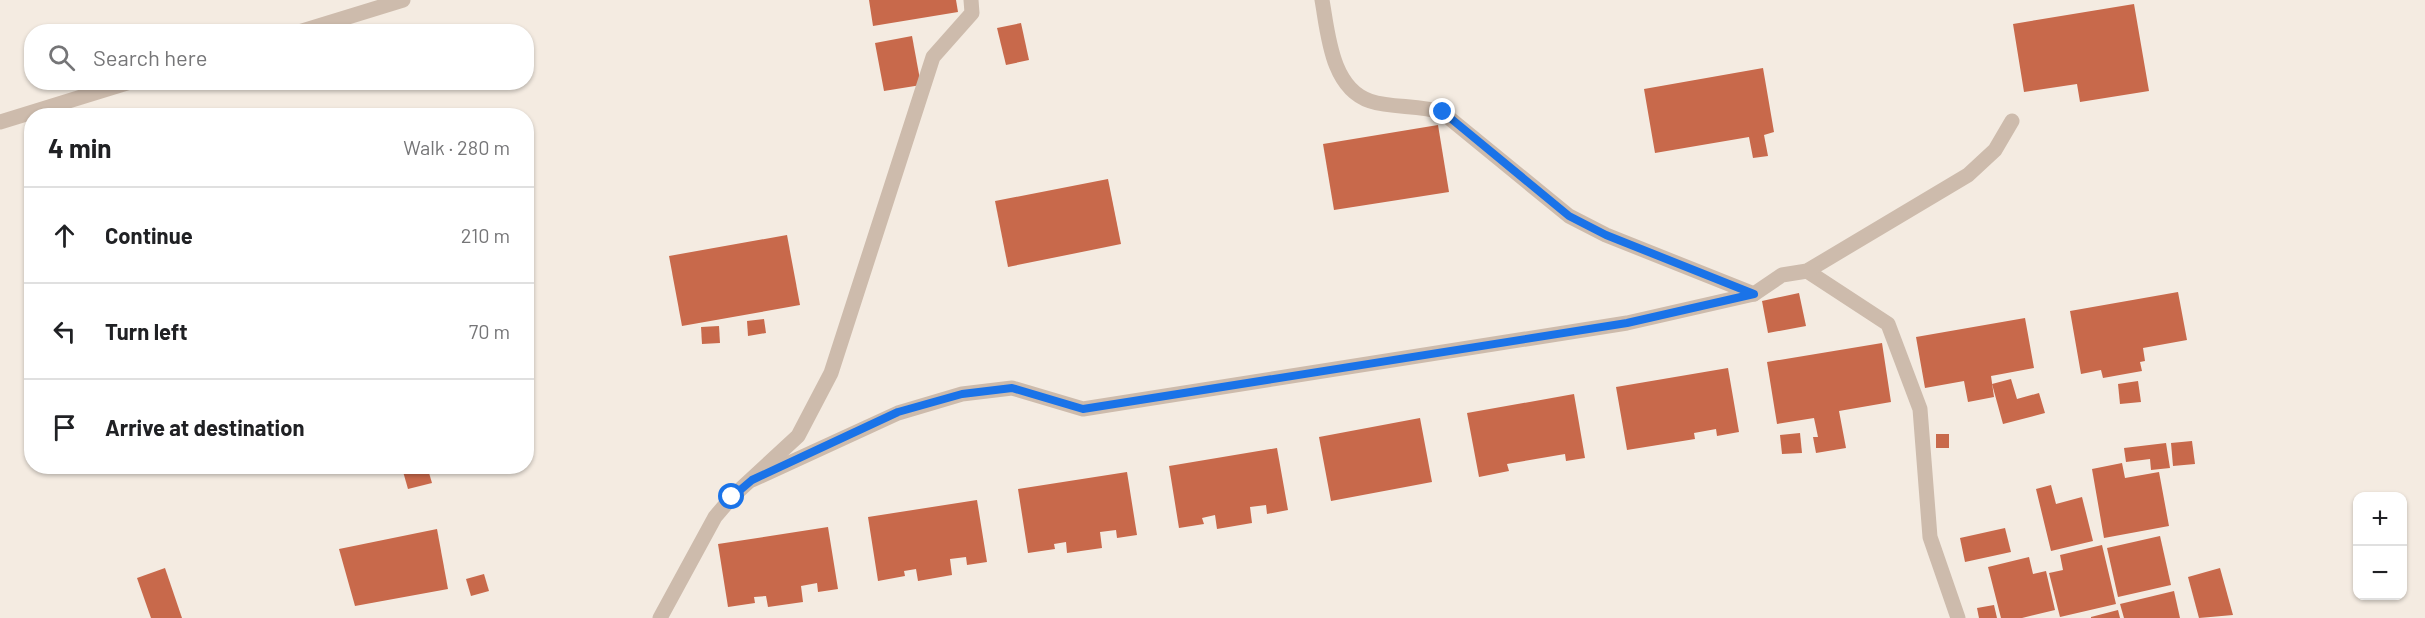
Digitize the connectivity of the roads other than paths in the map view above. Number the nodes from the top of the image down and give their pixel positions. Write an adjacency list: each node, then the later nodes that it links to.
1 (403, 0): 4 (street)
2 (971, 0): 12 (street)
3 (1322, 0): 11 (street)
4 (325, 24)
5 (104, 90): 6 (street)
6 (46, 108)
7 (24, 115): 9 (street)
8 (2012, 121): 10 (street)
9 (0, 122)
10 (1807, 271): 11 (street); 14 (street)
11 (1754, 294): 12 (street)
12 (752, 480): 13 (street)
13 (660, 618)
14 (1958, 618)

